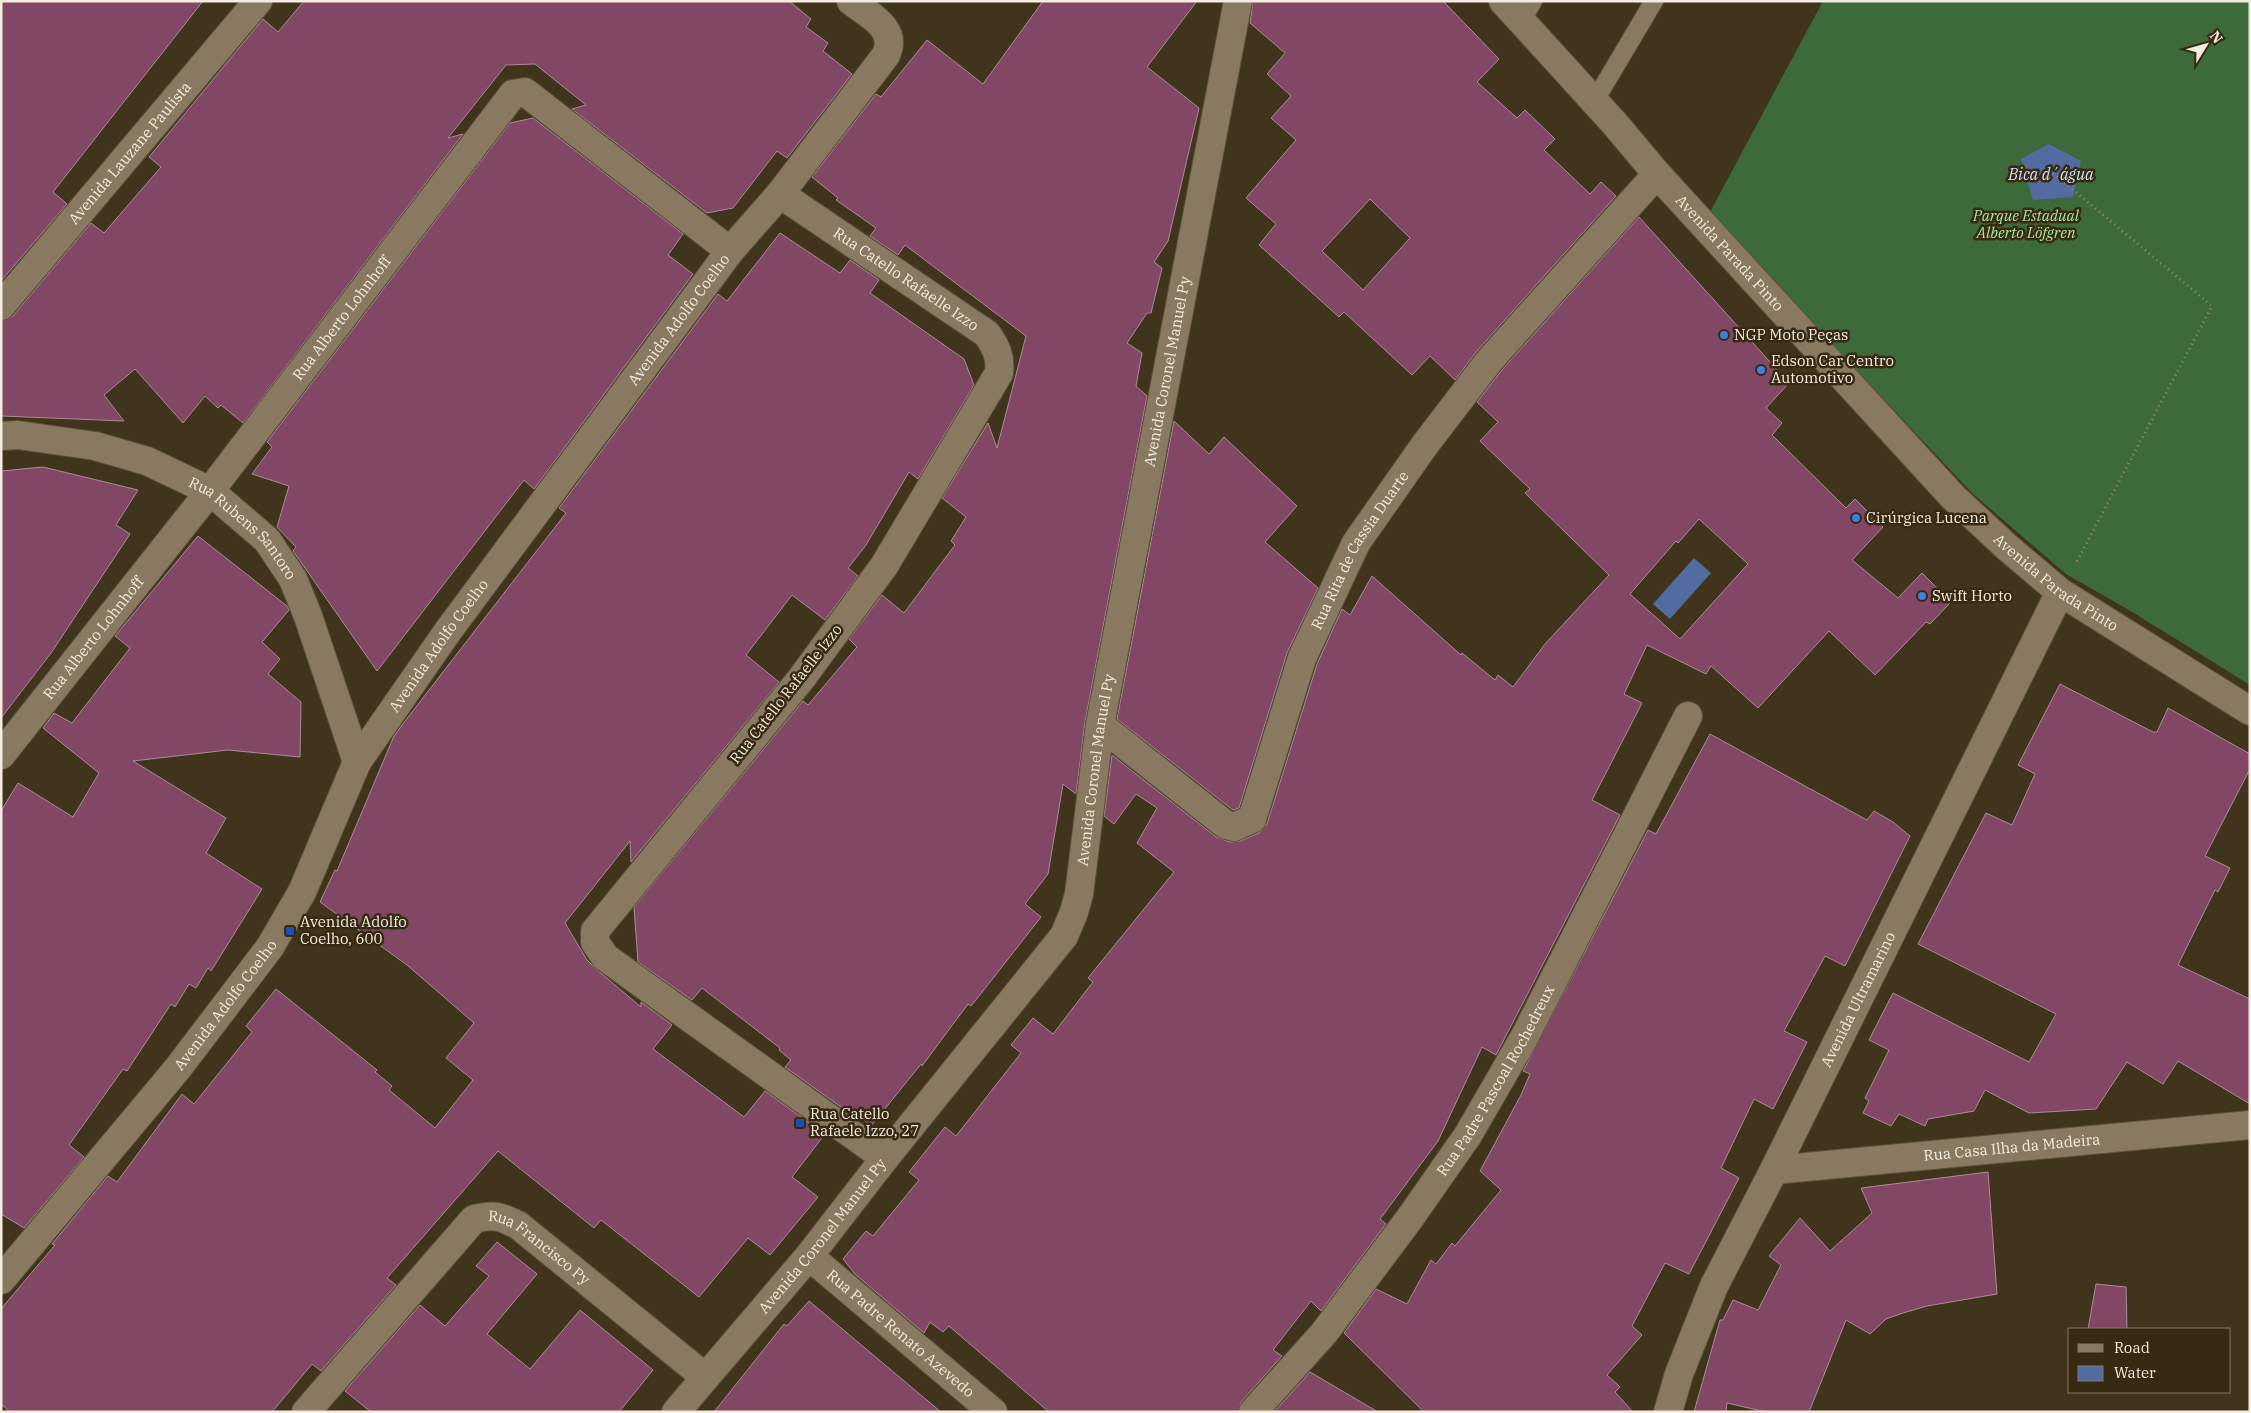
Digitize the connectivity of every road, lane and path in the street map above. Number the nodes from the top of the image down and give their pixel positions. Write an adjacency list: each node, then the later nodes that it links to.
1 (258, 1): 12 (street, Avenida Lauzane Paulista)
2 (851, 1): 10 (street, Avenida Adolfo Coelho)
3 (1238, 1): 18 (street, Avenida Coronel Manuel Py)
4 (1503, 1): 6 (street, Avenida Parada Pinto)
5 (1654, 1): 7 (lane)
6 (1527, 11): 7 (street, Avenida Parada Pinto)
7 (1594, 102): 9 (street, Avenida Parada Pinto)
8 (2053, 173): 15 (path)
9 (1657, 174): 15 (street, Avenida Parada Pinto); 18 (street, Rua Rita de Cassia Duarte)
10 (780, 194): 11 (street, Avenida Adolfo Coelho); 22 (street, Rua Catello Rafaelle Izzo)
11 (730, 251): 14 (street, Rua Alberto Lohnhoff); 20 (street, Avenida Adolfo Coelho)
12 (1, 306)
13 (1, 436): 14 (street, Rua Rubens Santoro)
14 (210, 491): 19 (street, Rua Alberto Lohnhoff); 20 (street, Rua Rubens Santoro)
15 (2060, 592): 16 (street, Avenida Parada Pinto); 23 (street, Avenida Ultramarino)
16 (2250, 711)
17 (1688, 716): 30 (street, Rua Padre Pascoal Rochedreux)
18 (1100, 725): 22 (street, Avenida Coronel Manuel Py)
19 (1, 754)
20 (357, 762): 25 (street, Avenida Adolfo Coelho)
21 (2250, 1125): 23 (street, Rua Casa Ilha da Madeira)
22 (885, 1158): 24 (street, Avenida Coronel Manuel Py)
23 (1774, 1170): 31 (street, Avenida Ultramarino)
24 (809, 1256): 26 (street, Avenida Coronel Manuel Py); 29 (street, Rua Padre Renato Azevedo)
25 (1, 1280)
26 (705, 1377): 27 (street, Rua Francisco Py); 28 (street, Avenida Coronel Manuel Py)
27 (306, 1412)
28 (676, 1412)
29 (993, 1412)
30 (1253, 1412)
31 (1668, 1412)

